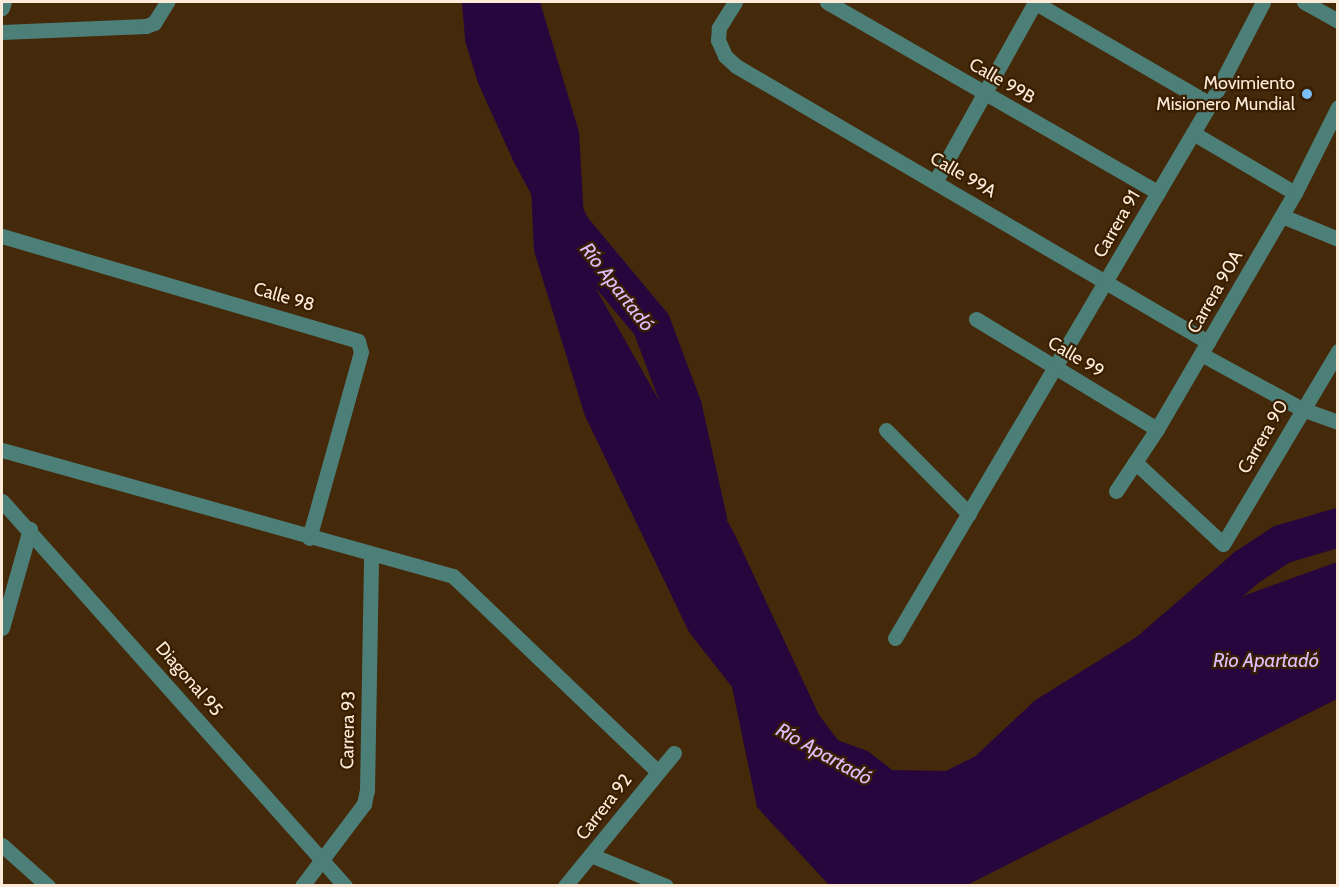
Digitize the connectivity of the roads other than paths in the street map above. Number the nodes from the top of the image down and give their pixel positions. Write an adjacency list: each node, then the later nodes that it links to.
1 (4, 2): 8 (street)
2 (167, 2): 10 (street)
3 (735, 2): 15 (street, Calle 99A)
4 (827, 2): 11 (street, Calle 99B)
5 (1034, 2): 11 (street); 12 (street)
6 (1263, 2): 12 (street, Carrera 91)
7 (1304, 2): 9 (street)
8 (2, 8)
9 (1338, 21)
10 (2, 32)
11 (984, 93): 15 (street); 16 (street, Calle 99B)
12 (1210, 104): 14 (street, Carrera 91)
13 (1338, 107): 17 (street, Carrera 90A)
14 (1193, 133): 16 (street, Carrera 91); 17 (street)
15 (935, 182): 21 (street, Calle 99A)
16 (1158, 192): 21 (street, Carrera 91)
17 (1296, 193): 18 (street, Carrera 90A)
18 (1282, 216): 20 (street); 23 (street, Carrera 90A)
19 (2, 236): 36 (street, Calle 98)
20 (1338, 239)
21 (1106, 281): 23 (street, Calle 99A); 25 (street, Carrera 91)
22 (976, 319): 25 (street, Calle 99)
23 (1205, 348): 26 (street, Calle 99A); 28 (street, Carrera 90A)
24 (1338, 351): 26 (street, Carrera 90)
25 (1056, 368): 28 (street, Calle 99); 34 (street, Carrera 91)
26 (1302, 409): 27 (street, Calle 99A); 31 (street, Carrera 90)
27 (1338, 422)
28 (1157, 429): 31 (street, Carrera 90A)
29 (886, 430): 34 (street)
30 (2, 450): 36 (street)
31 (1135, 462): 32 (street, Carrera 90A)
32 (1116, 491)
33 (2, 501): 35 (street, Diagonal 95)
34 (969, 514): 39 (street, Carrera 91)
35 (30, 529): 38 (street); 44 (street, Diagonal 95)
36 (309, 538): 37 (street)
37 (371, 554): 41 (street); 44 (street, Carrera 93)
38 (2, 628)
39 (895, 638)
40 (674, 753): 41 (street, Carrera 92)
41 (657, 771): 43 (street, Carrera 92)
42 (2, 845): 45 (street)
43 (591, 855): 48 (street, Carrera 92); 49 (street)
44 (323, 860): 46 (street, Carrera 93); 47 (street, Diagonal 95)
45 (48, 885)
46 (302, 885)
47 (345, 885)
48 (565, 885)
49 (666, 885)

